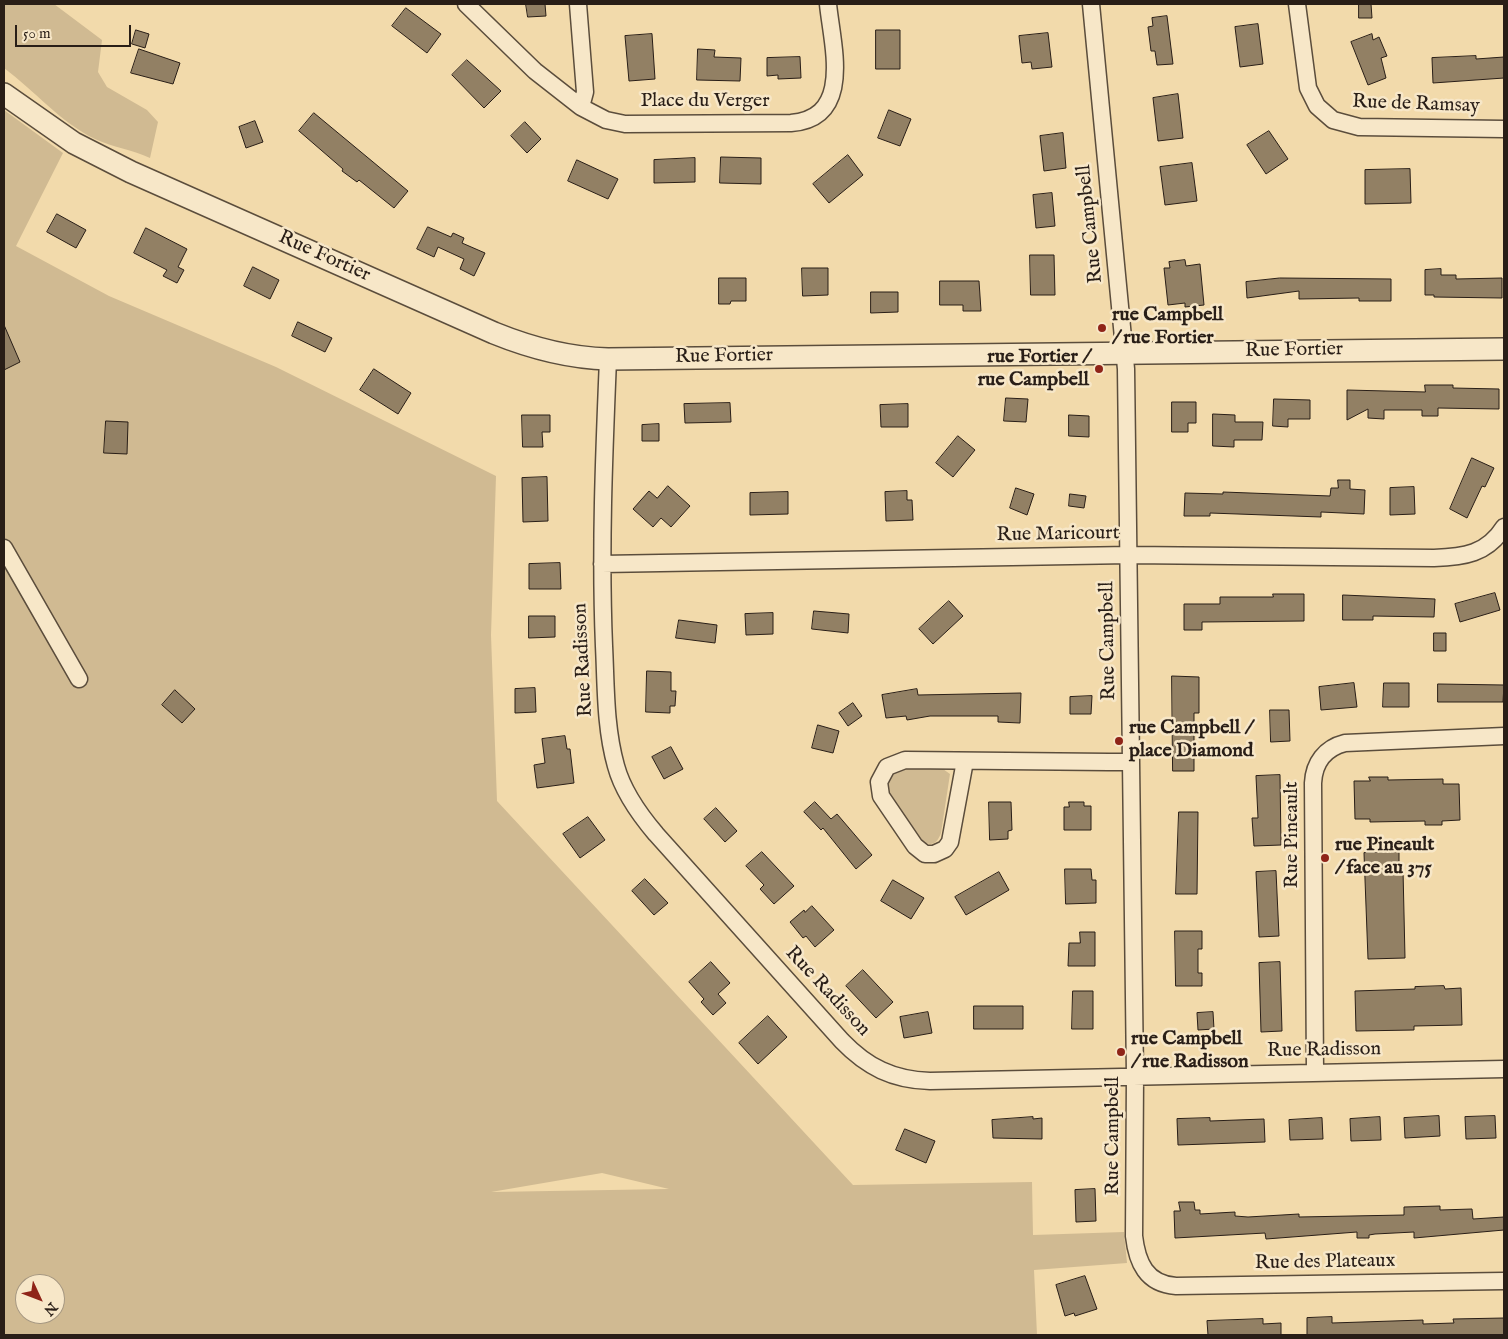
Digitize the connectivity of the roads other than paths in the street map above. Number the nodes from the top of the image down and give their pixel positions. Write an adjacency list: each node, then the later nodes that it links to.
1 (466, 4): 7 (street, Place du Verger)
2 (578, 4): 7 (street)
3 (828, 4): 7 (street, Place du Verger)
4 (1091, 4): 10 (street, Rue Campbell)
5 (1297, 4): 8 (street, Rue de Ramsay)
6 (4, 94): 11 (street, Rue Fortier)
7 (581, 107)
8 (1504, 129)
9 (1504, 349): 10 (street, Rue Fortier)
10 (1125, 352): 11 (street, Rue Fortier); 14 (street, Rue Campbell)
11 (608, 359): 15 (street, Rue Radisson)
12 (1504, 527): 14 (street, Rue Maricourt)
13 (4, 548): 16 (street)
14 (1129, 555): 15 (street, Rue Maricourt); 19 (street, Rue Campbell)
15 (602, 564): 22 (street, Rue Radisson)
16 (78, 679)
17 (1504, 736): 21 (street, Rue Pineault)
18 (965, 761): 18 (street); 19 (street)
19 (1131, 762): 22 (street, Rue Campbell)
20 (1504, 1069): 21 (street, Rue Radisson)
21 (1315, 1072): 22 (street, Rue Radisson)
22 (1135, 1076): 23 (street, Rue Campbell)
23 (1149, 1276): 24 (street, Rue des Plateaux)
24 (1504, 1281)

